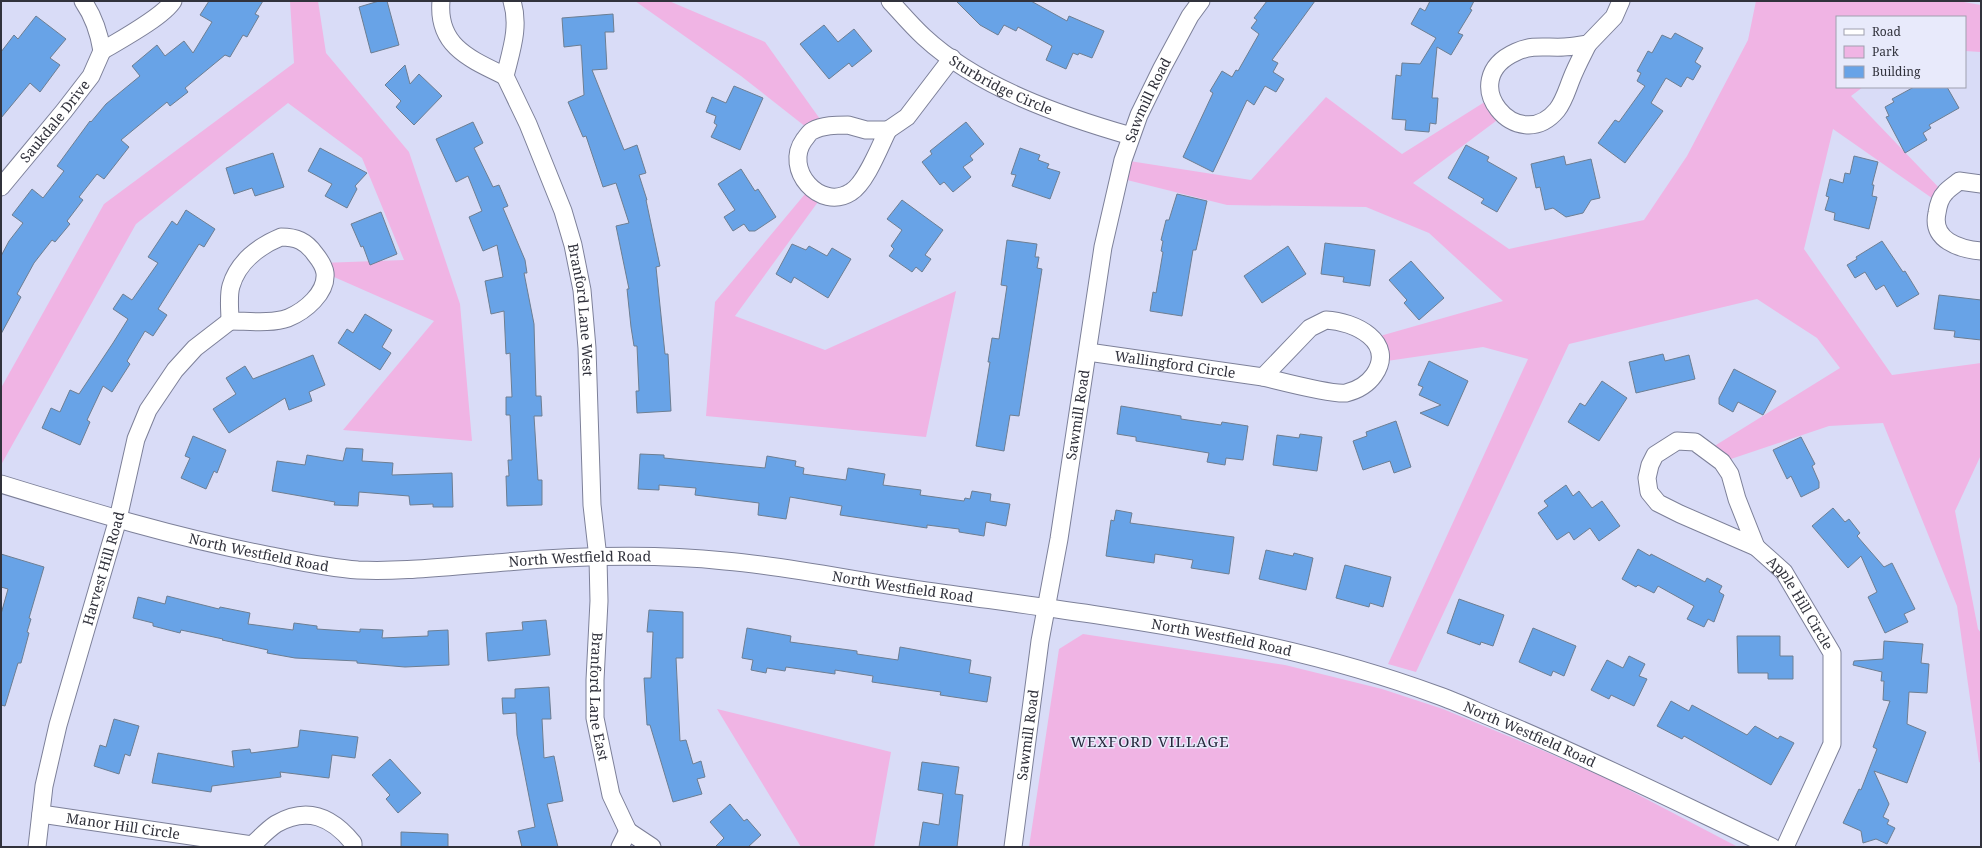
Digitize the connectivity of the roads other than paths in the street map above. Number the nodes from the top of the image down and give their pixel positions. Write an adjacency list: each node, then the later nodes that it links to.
1 (83, 1): 9 (street)
2 (173, 1): 9 (street)
3 (441, 1): 11 (street)
4 (512, 1): 11 (street)
5 (890, 1): 10 (street, Sturbridge Circle)
6 (1201, 1): 13 (street, Sawmill Road)
7 (1621, 1): 8 (street)
8 (1588, 44): 8 (street)
9 (102, 51): 15 (street, Saukdale Drive)
10 (952, 58): 12 (street); 13 (street, Sturbridge Circle)
11 (505, 76): 23 (street, Branford Lane West)
12 (888, 130): 12 (street)
13 (1131, 136): 18 (street, Sawmill Road)
14 (1981, 184): 16 (street)
15 (1, 188)
16 (1981, 251)
17 (230, 321): 17 (street); 21 (street, Harvest Hill Road)
18 (1088, 352): 19 (street, Wallingford Circle); 24 (street, Sawmill Road)
19 (1262, 377): 19 (street, Wallingford Circle)
20 (1, 484): 21 (street, North Westfield Road)
21 (118, 519): 23 (street, North Westfield Road); 25 (street, Harvest Hill Road)
22 (1756, 547): 22 (street, Apple Hill Circle); 34 (street, Apple Hill Circle)
23 (598, 558): 24 (street, North Westfield Road); 26 (street, Branford Lane East)
24 (1046, 608): 32 (street, Sawmill Road); 33 (street, North Westfield Road)
25 (41, 814): 27 (street, Manor Hill Circle); 28 (street, Harvest Hill Road)
26 (628, 831): 30 (street); 31 (street)
27 (253, 846): 29 (street, Manor Hill Circle)
28 (37, 847)
29 (353, 847)
30 (620, 847)
31 (652, 847)
32 (1013, 847)
33 (1772, 847)
34 (1785, 847)

